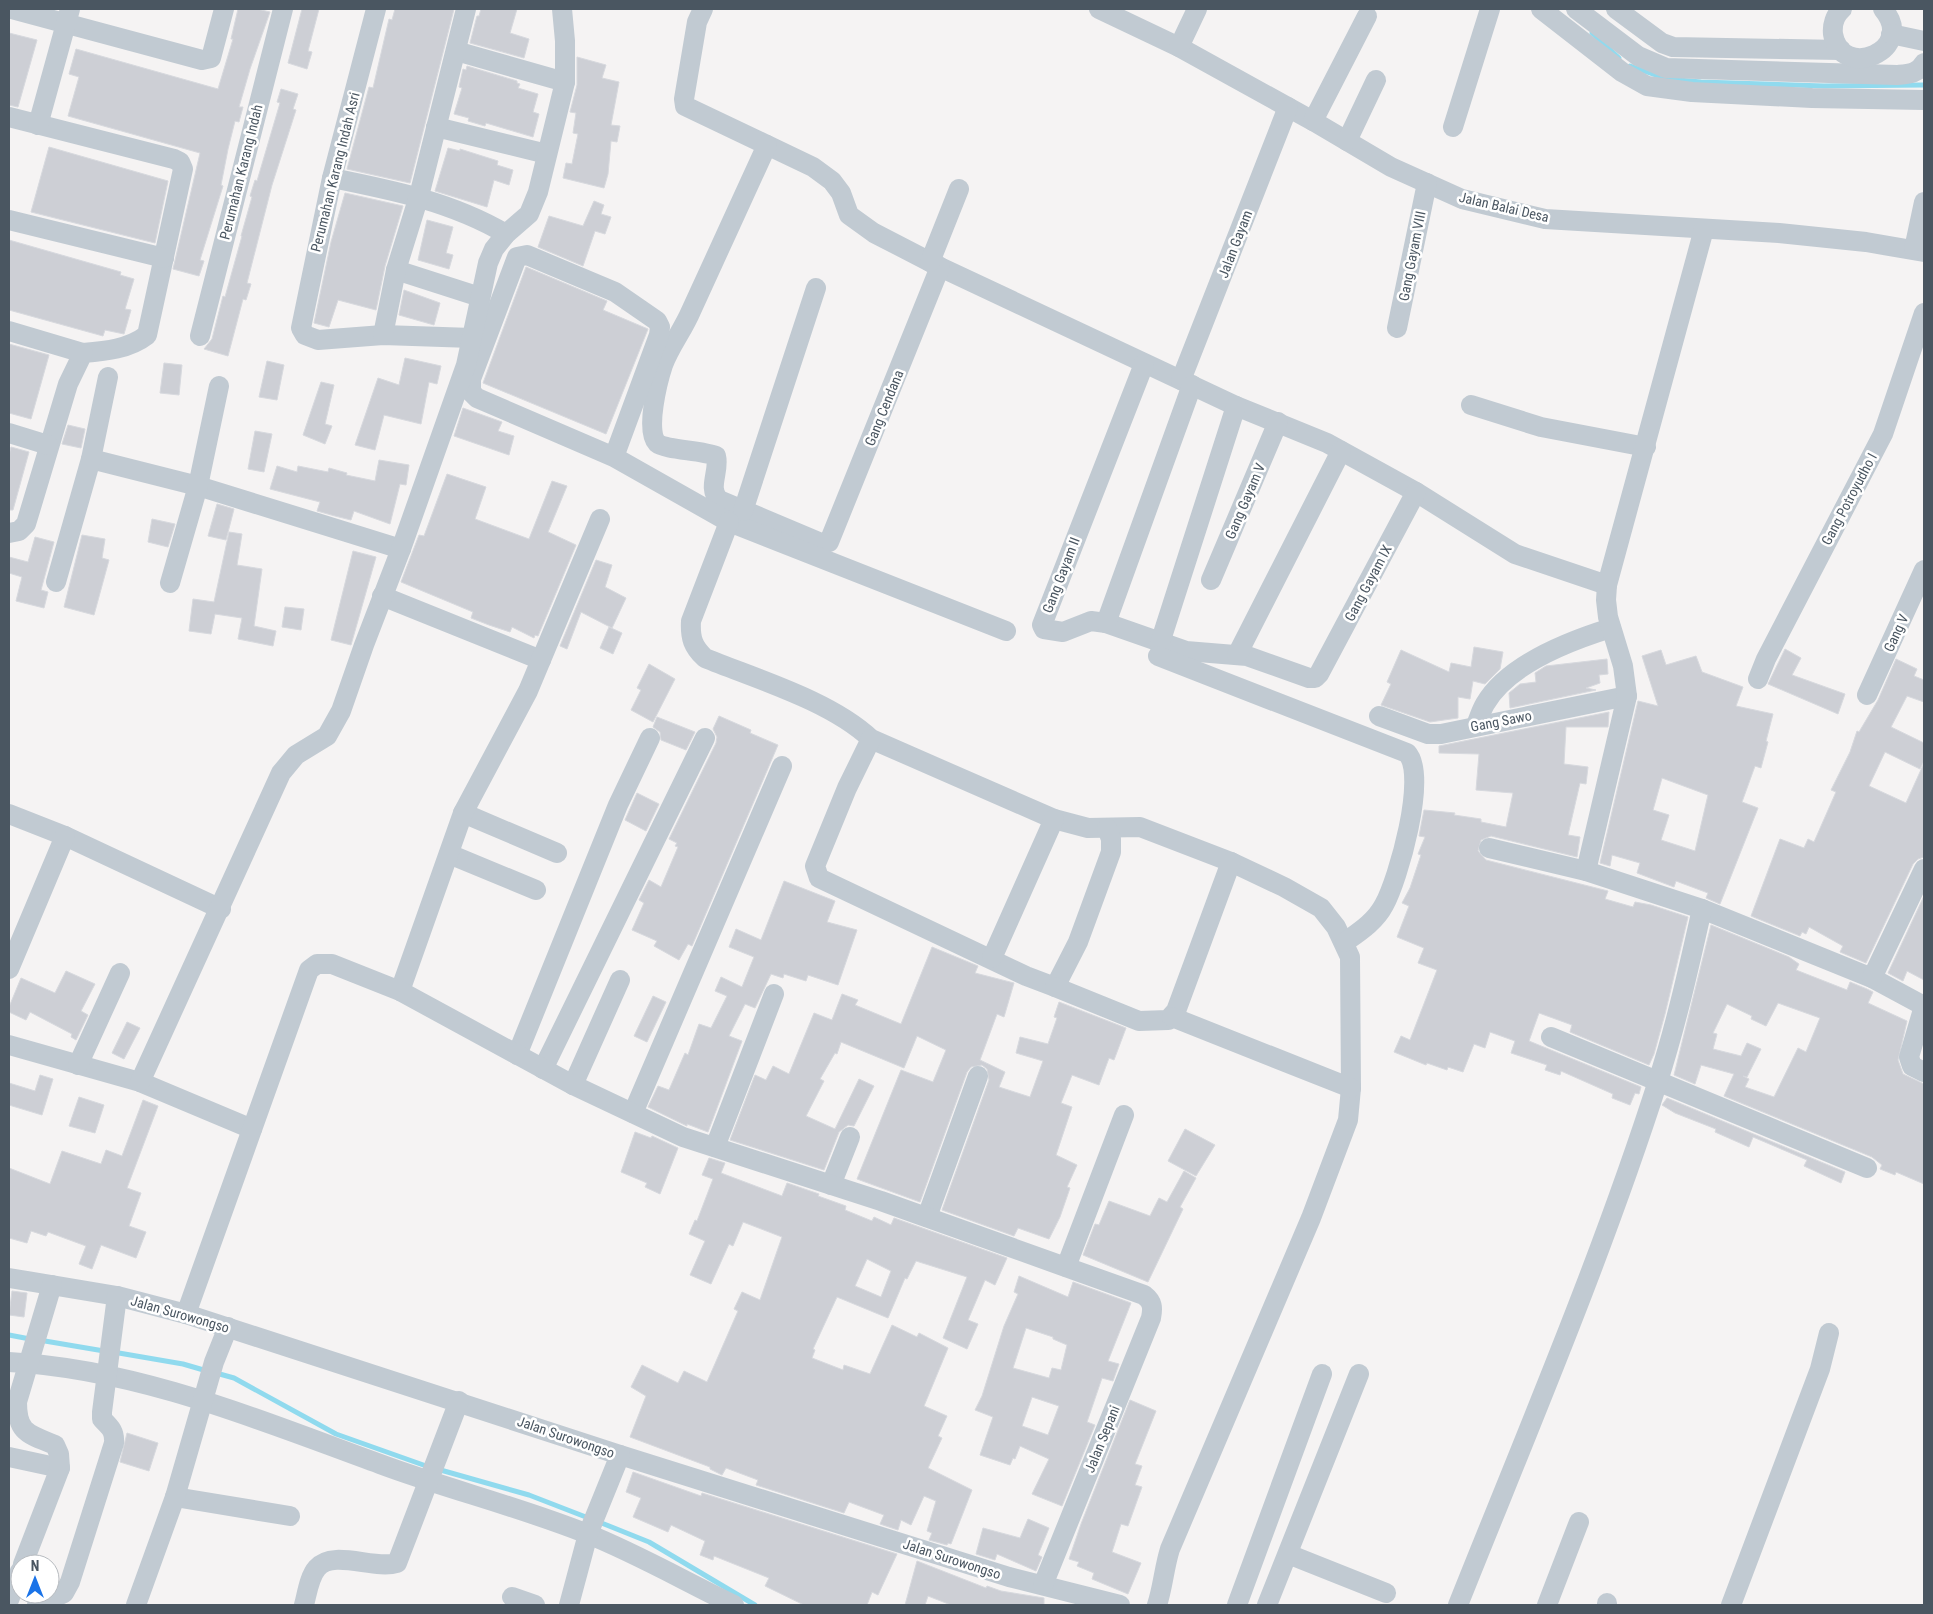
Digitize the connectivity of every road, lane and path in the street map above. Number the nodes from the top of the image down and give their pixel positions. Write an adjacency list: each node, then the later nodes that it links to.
1 (12, 9): 16 (street)
2 (224, 9): 16 (street)
3 (284, 9): 54 (street, Perumahan Karang Indah)
4 (376, 9): 36 (street, Perumahan Karang Indah Asri)
5 (466, 9): 22 (street)
6 (562, 9): 25 (street)
7 (703, 9): 34 (street)
8 (1099, 9): 20 (street, Jalan Balai Desa)
9 (1197, 9): 20 (street)
10 (1490, 9): 32 (street)
11 (1542, 9): 26 (street)
12 (1576, 9): 23 (street)
13 (1616, 9): 21 (street)
14 (1842, 9): 21 (street)
15 (1883, 9): 18 (street)
16 (67, 16): 30 (street)
17 (1367, 16): 29 (street)
18 (1891, 34): 19 (street); 21 (street)
19 (1924, 41)
20 (1179, 47): 27 (street, Jalan Balai Desa)
21 (1842, 50)
22 (456, 51): 25 (street); 31 (street)
23 (1924, 63)
24 (1376, 80): 33 (street)
25 (564, 82): 35 (street)
26 (1924, 100)
27 (1288, 107): 29 (street, Jalan Balai Desa); 59 (street, Jalan Gayam)
28 (9, 117): 30 (street)
29 (1313, 120): 33 (street, Jalan Balai Desa)
30 (38, 126): 45 (street)
31 (436, 127): 35 (street); 39 (street)
32 (1453, 127)
33 (1347, 141): 37 (street, Jalan Balai Desa)
34 (767, 145): 46 (street); 72 (street)
35 (547, 154): 43 (street)
36 (332, 178): 39 (street); 53 (street, Perumahan Karang Indah Asri)
37 (1427, 184): 42 (street, Jalan Balai Desa); 51 (street, Gang Gayam VIII)
38 (959, 189): 46 (street, Gang Cendana)
39 (419, 196): 43 (street); 47 (street)
40 (1924, 202): 44 (street)
41 (9, 220): 45 (street)
42 (1704, 229): 44 (street, Jalan Balai Desa); 66 (street)
43 (506, 234): 49 (street)
44 (1919, 250)
45 (164, 258): 56 (street)
46 (935, 265): 57 (street); 72 (street, Gang Cendana)
47 (396, 270): 49 (street); 53 (street)
48 (816, 288): 72 (street)
49 (480, 297): 55 (street)
50 (1924, 313): 89 (street, Gang Potroyudho I)
51 (1397, 328)
52 (9, 331): 56 (street)
53 (383, 335): 55 (street)
54 (200, 336)
55 (472, 338): 75 (street)
56 (83, 353): 65 (street)
57 (1144, 364): 59 (street); 82 (street, Gang Gayam II)
58 (108, 377): 69 (street)
59 (1186, 383): 62 (street); 82 (street, Jalan Gayam)
60 (219, 386): 70 (street)
61 (1471, 405): 66 (street)
62 (1236, 406): 63 (street); 85 (street)
63 (1278, 422): 67 (street); 77 (street, Gang Gayam V)
64 (9, 433): 65 (street)
65 (48, 445): 74 (street)
66 (1646, 447): 80 (street)
67 (1341, 451): 71 (street); 86 (street)
68 (614, 457): 68 (street); 72 (street)
69 (91, 459): 70 (street); 78 (street)
70 (198, 486): 75 (street); 79 (street)
71 (1416, 492): 80 (street); 88 (street, Gang Gayam IX)
72 (736, 517): 84 (street); 96 (street)
73 (600, 519): 87 (street)
74 (9, 533)
75 (401, 549): 81 (street)
76 (1924, 570): 90 (street, Gang V)
77 (1211, 580)
78 (56, 582)
79 (170, 583)
80 (1607, 584): 83 (street)
81 (382, 596): 87 (street); 110 (street)
82 (1106, 622): 85 (street, Gang Gayam II)
83 (1611, 628): 91 (street); 93 (street)
84 (1006, 632)
85 (1159, 649): 86 (street, Gang Gayam II); 112 (street)
86 (1237, 655): 88 (street, Gang Gayam II)
87 (540, 660): 98 (street)
88 (1319, 674)
89 (1758, 679)
90 (1867, 695)
91 (1627, 696): 93 (street, Gang Sawo); 108 (street)
92 (1379, 716): 93 (street, Gang Sawo)
93 (1476, 726)
94 (650, 738): 125 (street)
95 (705, 738): 127 (street)
96 (870, 739): 100 (street); 113 (street)
97 (782, 766): 134 (street)
98 (463, 813): 104 (street); 105 (street)
99 (9, 814): 102 (street)
100 (1054, 819): 101 (street); 113 (street)
101 (1107, 828): 106 (street); 118 (street)
102 (65, 836): 110 (street); 114 (street)
103 (1489, 848): 108 (street)
104 (557, 853)
105 (449, 854): 109 (street); 119 (street)
106 (1231, 862): 112 (street); 122 (street)
107 (1924, 870): 116 (street)
108 (1586, 871): 111 (street)
109 (536, 890)
110 (221, 909): 131 (street)
111 (1702, 909): 116 (street); 130 (street)
112 (1345, 942): 133 (street)
113 (992, 958): 118 (street)
114 (9, 969)
115 (120, 973): 126 (street)
116 (1872, 978): 121 (street)
117 (620, 980): 132 (street)
118 (1055, 987): 122 (street)
119 (400, 991): 125 (street); 136 (street)
120 (774, 994): 138 (street)
121 (1924, 1005): 128 (street)
122 (1172, 1017): 133 (street)
123 (1551, 1037): 130 (street)
124 (9, 1045): 126 (street)
125 (517, 1056): 127 (street)
126 (78, 1065): 131 (street)
127 (542, 1069): 132 (street)
128 (1924, 1072)
129 (978, 1076): 141 (street)
130 (1658, 1081): 139 (street); 178 (street)
131 (140, 1082): 136 (street)
132 (573, 1085): 134 (street)
133 (1351, 1088): 175 (street)
134 (634, 1114): 138 (street)
135 (1124, 1115): 142 (street)
136 (252, 1129): 146 (street)
137 (850, 1137): 140 (street)
138 (715, 1147): 140 (street)
139 (1867, 1168)
140 (831, 1185): 141 (street)
141 (927, 1217): 142 (street)
142 (1066, 1267): 165 (street, Jalan Sepani)
143 (9, 1278): 144 (street, Jalan Surowongso)
144 (52, 1285): 145 (street, Jalan Surowongso); 149 (street)
145 (117, 1296): 146 (street, Jalan Surowongso); 150 (street)
146 (186, 1314): 147 (street, Jalan Surowongso)
147 (228, 1328): 153 (street); 154 (street, Jalan Surowongso)
148 (1829, 1333): 180 (street)
149 (22, 1360): 150 (street); 157 (street)
150 (108, 1361): 153 (street); 168 (street)
151 (1322, 1374): 176 (street)
152 (1360, 1374): 164 (street)
153 (205, 1392): 158 (street); 159 (street)
154 (459, 1401): 155 (street, Jalan Surowongso); 158 (street)
155 (620, 1455): 162 (street); 165 (street, Jalan Surowongso)
156 (9, 1457): 157 (street)
157 (60, 1468): 163 (street)
158 (432, 1471): 162 (street); 170 (street)
159 (175, 1497): 160 (street); 169 (street)
160 (290, 1516)
161 (1579, 1522): 179 (street)
162 (593, 1523): 172 (street); 173 (street)
163 (27, 1554)
164 (1288, 1554): 166 (street); 177 (street)
165 (1043, 1585): 174 (street, Jalan Surowongso)
166 (1386, 1593)
167 (512, 1597): 171 (street)
168 (37, 1605)
169 (136, 1605)
170 (304, 1605)
171 (535, 1605)
172 (569, 1605)
173 (734, 1605)
174 (1120, 1605)
175 (1157, 1605)
176 (1237, 1605)
177 (1267, 1605)
178 (1458, 1605)
179 (1547, 1605)
180 (1731, 1605)

